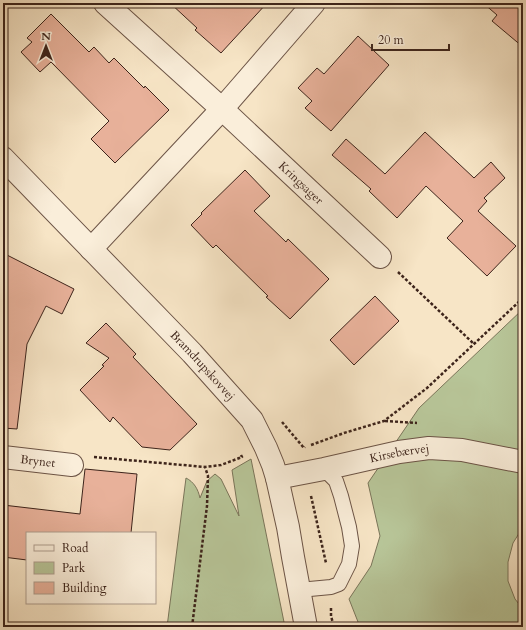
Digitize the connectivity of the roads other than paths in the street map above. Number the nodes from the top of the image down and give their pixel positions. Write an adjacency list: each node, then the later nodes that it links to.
1 (105, 3): 3 (street, Kringsager)
2 (314, 3): 3 (street)
3 (222, 109): 5 (street); 6 (street, Kringsager)
4 (3, 158): 5 (street, Bramdrupskovvej)
5 (91, 249): 11 (street, Bramdrupskovvej)
6 (380, 257)
7 (3, 457): 9 (street, Brynet)
8 (523, 462): 10 (street, Kirsebærvej)
9 (72, 465)
10 (314, 471): 11 (street, Kirsebærvej); 12 (lane)
11 (277, 478): 12 (street, Bramdrupskovvej)
12 (299, 590): 13 (street, Bramdrupskovvej)
13 (306, 627)

